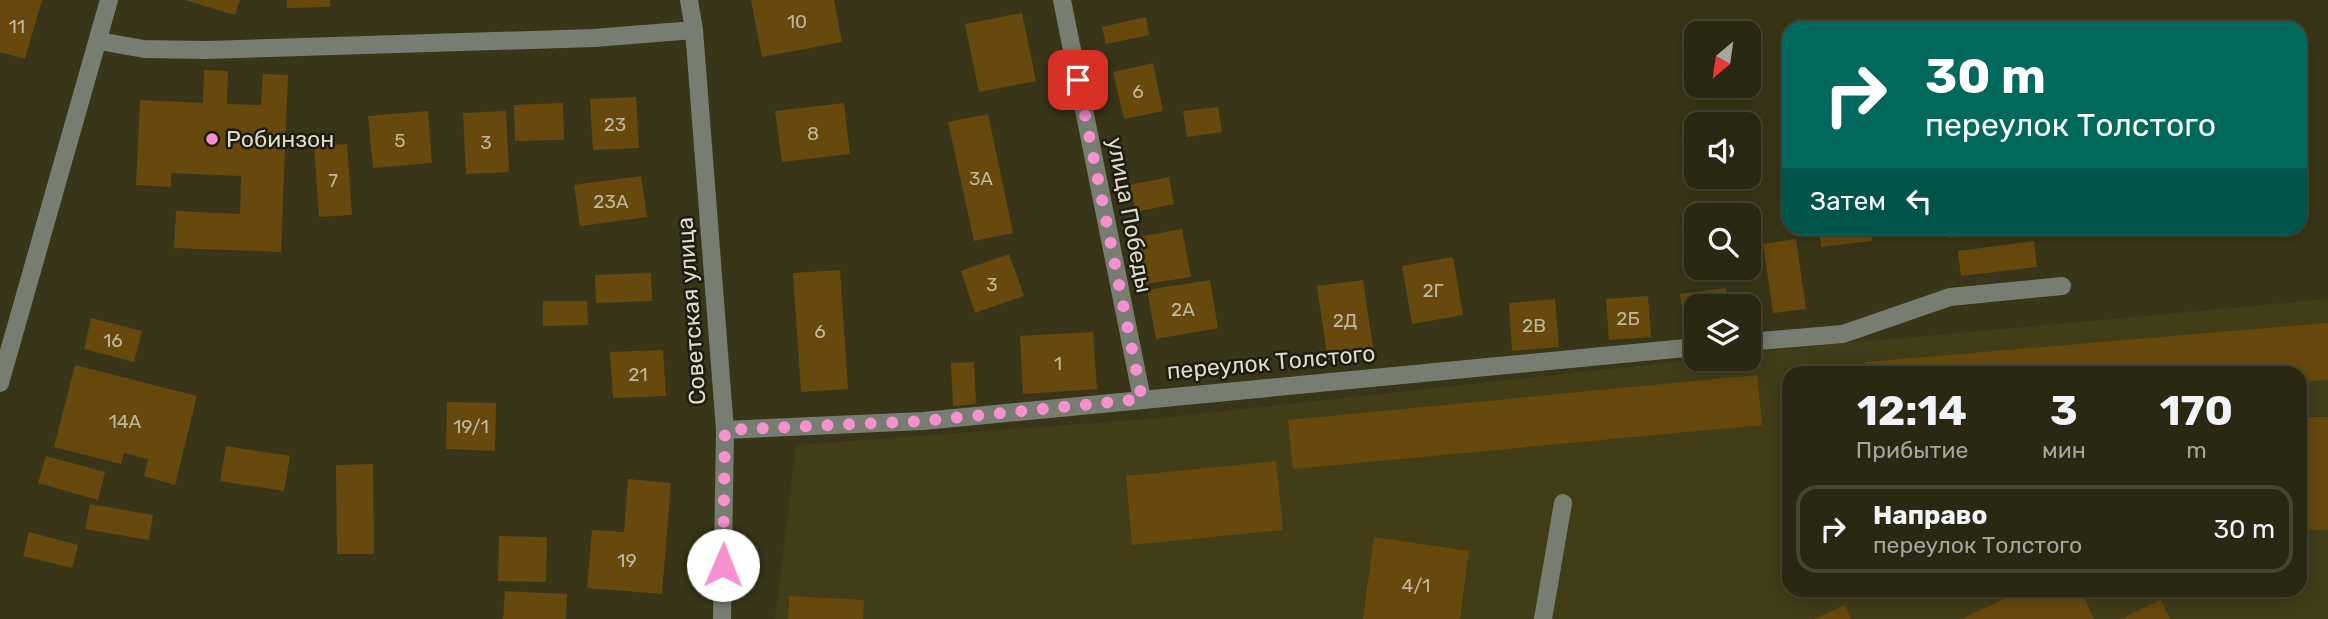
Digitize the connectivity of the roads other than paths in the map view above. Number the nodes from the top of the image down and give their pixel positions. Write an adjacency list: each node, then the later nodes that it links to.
1 (109, 0): 5 (street)
2 (689, 0): 4 (street, Советская улица)
3 (1062, 0): 10 (street, улица Победы)
4 (694, 30): 5 (street); 11 (street, Советская улица)
5 (99, 41): 9 (street)
6 (2062, 286): 7 (street)
7 (1761, 341)
8 (1684, 348): 10 (street, переулок Толстого)
9 (0, 383)
10 (1142, 399): 11 (street, переулок Толстого)
11 (725, 430): 13 (street, Советская улица)
12 (1563, 503): 14 (street)
13 (722, 619)
14 (1544, 619)

